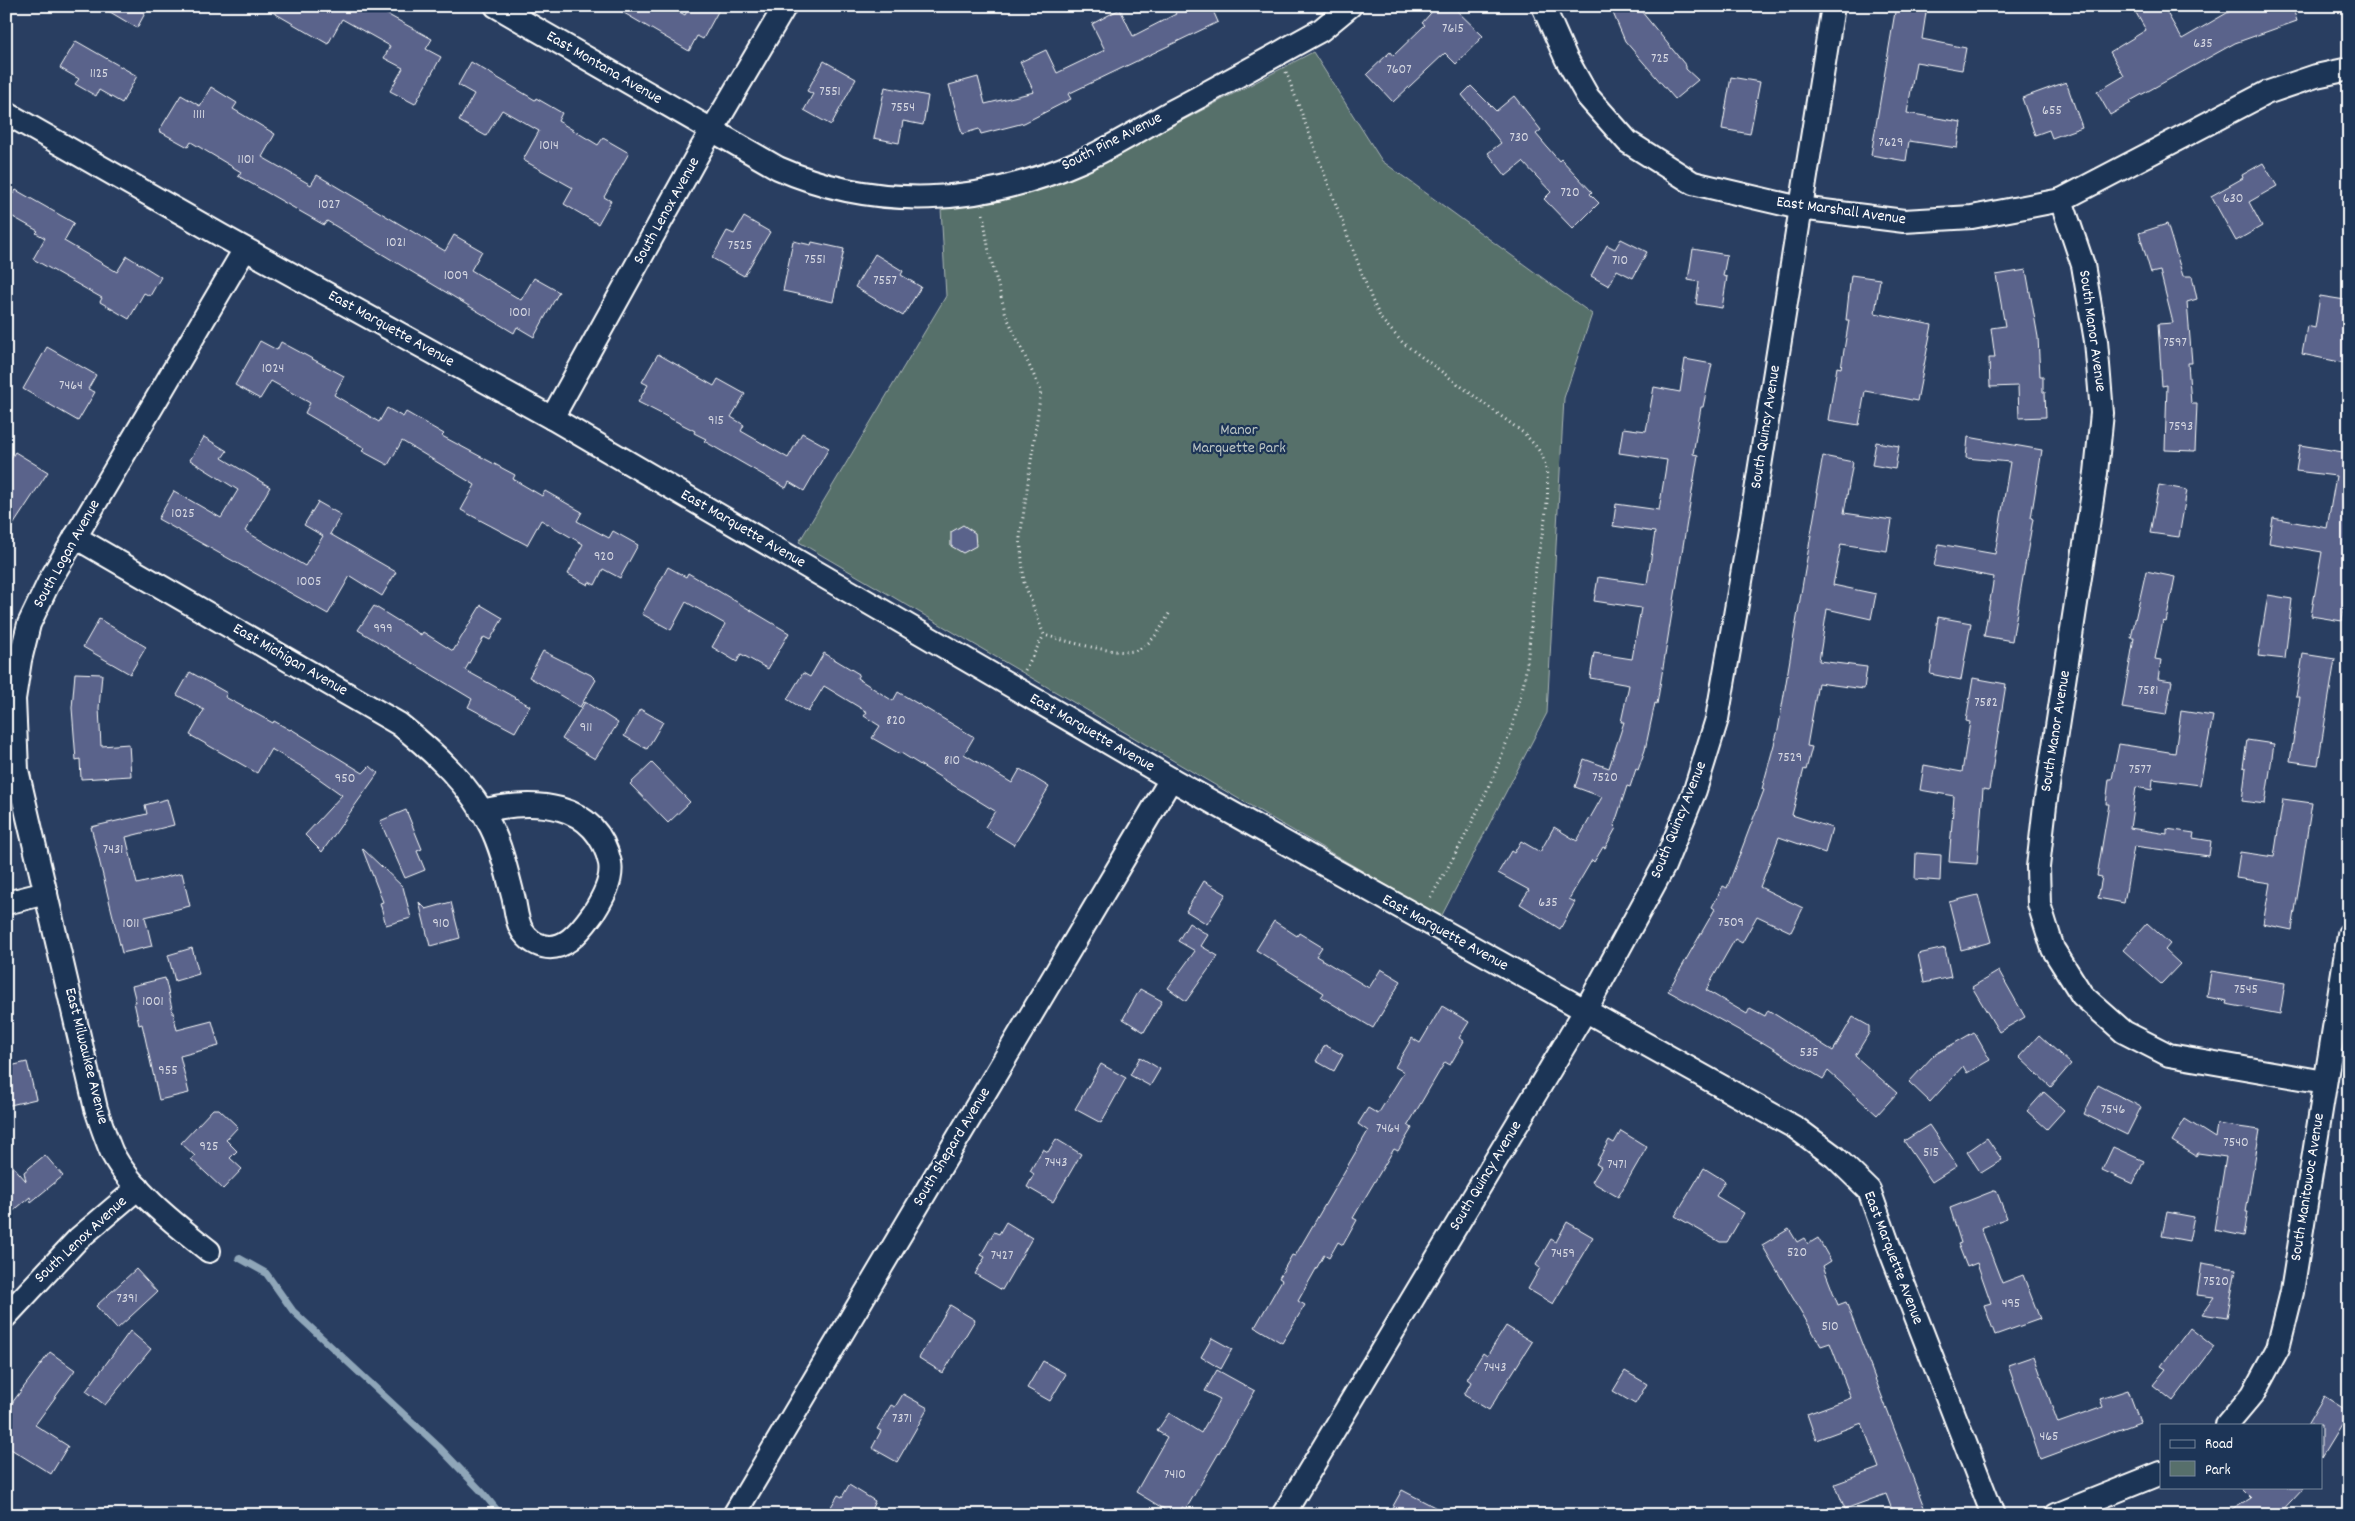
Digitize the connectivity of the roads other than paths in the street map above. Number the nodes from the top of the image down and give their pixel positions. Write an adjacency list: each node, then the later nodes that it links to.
1 (496, 6): 8 (street, East Montana Avenue)
2 (785, 6): 8 (street, South Lenox Avenue)
3 (1350, 6): 8 (street, South Pine Avenue)
4 (1543, 6): 10 (street, East Marshall Avenue)
5 (1833, 6): 10 (street, South Quincy Avenue)
6 (2349, 69): 9 (street, East Marshall Avenue)
7 (6, 113): 11 (street, East Marquette Avenue)
8 (712, 131): 12 (street, South Lenox Avenue)
9 (2061, 200): 10 (street, East Marshall Avenue); 20 (street, South Manor Avenue)
10 (1800, 208): 19 (street, South Quincy Avenue)
11 (245, 248): 12 (street, East Marquette Avenue); 13 (street, South Logan Avenue)
12 (552, 418): 14 (street, East Marquette Avenue)
13 (75, 537): 15 (street, East Michigan Avenue); 16 (street, South Logan Avenue)
14 (1171, 779): 19 (street, East Marquette Avenue); 26 (street, South Shepard Avenue)
15 (481, 811): 15 (street, East Michigan Avenue)
16 (46, 893): 17 (street); 21 (street, East Milwaukee Avenue)
17 (6, 903)
18 (2349, 934): 20 (street, South Manitowoc Avenue)
19 (1585, 1011): 27 (street, South Quincy Avenue); 28 (street, East Marquette Avenue)
20 (2325, 1082): 24 (street, South Manitowoc Avenue)
21 (138, 1188): 22 (street, East Milwaukee Avenue); 23 (street, South Lenox Avenue)
22 (210, 1251)
23 (6, 1316)
24 (2229, 1424)
25 (2160, 1472): 29 (street)
26 (734, 1515)
27 (1283, 1515)
28 (1993, 1515)
29 (2056, 1515)

